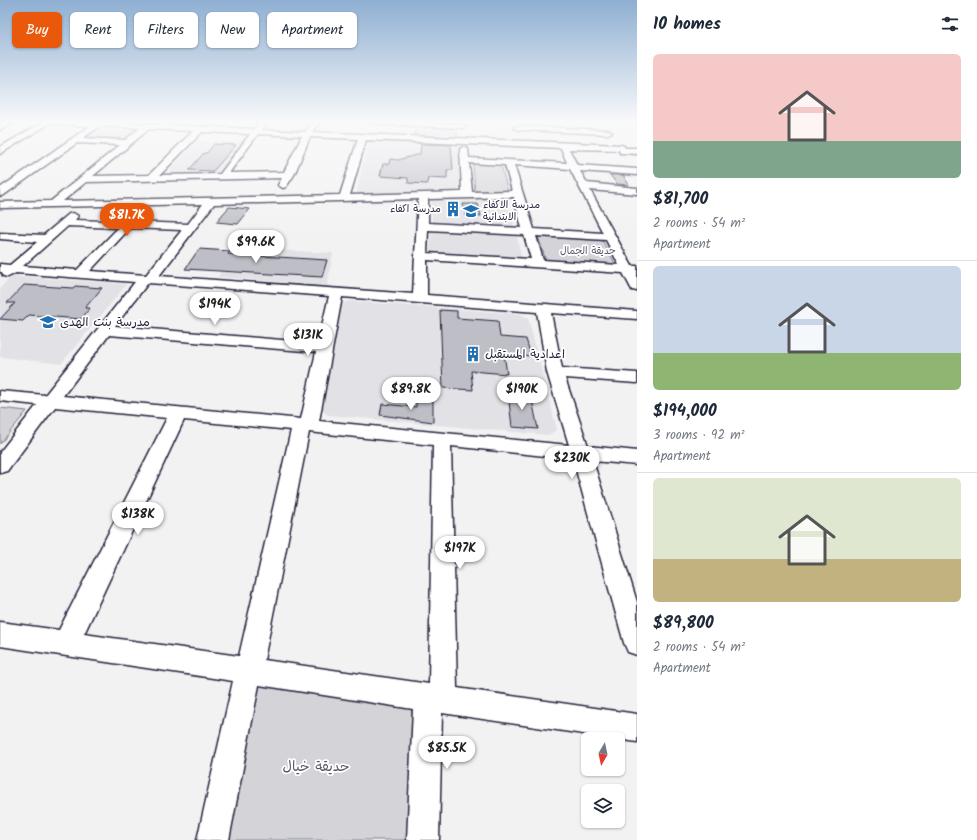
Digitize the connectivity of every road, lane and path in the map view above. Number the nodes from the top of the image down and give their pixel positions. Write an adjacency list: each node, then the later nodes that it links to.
1 (45, 161): 19 (street)
2 (106, 161): 18 (street)
3 (168, 161): 17 (street)
4 (234, 161): 16 (street)
5 (295, 161): 14 (street)
6 (355, 161): 27 (street)
7 (466, 161): 25 (street)
8 (483, 161): 11 (street)
9 (571, 161): 12 (street)
10 (629, 161): 13 (street)
11 (509, 163): 12 (street); 24 (street)
12 (573, 167): 13 (street); 21 (street)
13 (636, 173)
14 (289, 175): 15 (street); 28 (street)
15 (236, 176): 16 (street); 29 (street)
16 (222, 177): 17 (street)
17 (151, 178): 18 (street)
18 (85, 179): 30 (street)
19 (18, 180): 20 (street); 23 (street)
20 (0, 181)
21 (583, 186): 22 (street); 40 (street)
22 (637, 191)
23 (0, 193)
24 (518, 194): 25 (street); 38 (street)
25 (467, 195): 26 (street)
26 (423, 196): 27 (street); 36 (street)
27 (344, 198): 28 (street)
28 (276, 200): 29 (street)
29 (216, 201): 31 (street); 37 (street)
30 (54, 204): 31 (street); 32 (street)
31 (87, 204): 34 (street)
32 (5, 205): 33 (street)
33 (0, 213)
34 (65, 223): 35 (street); 41 (street)
35 (127, 225): 37 (street); 46 (street)
36 (422, 226): 38 (street); 42 (street)
37 (191, 227): 47 (street)
38 (529, 232): 40 (street); 43 (street)
39 (0, 236): 41 (street)
40 (611, 237): 45 (street)
41 (46, 239): 44 (street)
42 (421, 256): 43 (street); 51 (street)
43 (538, 264): 45 (street)
44 (6, 268): 46 (street); 48 (street)
45 (632, 270): 49 (street)
46 (80, 274): 47 (street)
47 (147, 279): 50 (street); 54 (street)
48 (0, 280)
49 (637, 287)
50 (336, 293): 51 (street); 55 (street)
51 (420, 300): 52 (street)
52 (543, 308): 53 (street); 56 (street)
53 (637, 315)
54 (104, 330): 55 (street); 59 (street)
55 (324, 348): 61 (street)
56 (555, 372): 57 (street); 63 (street)
57 (637, 378)
58 (0, 396): 59 (street)
59 (50, 401): 60 (street); 65 (street)
60 (178, 413): 61 (street); 68 (street)
61 (305, 426): 62 (street); 69 (street)
62 (442, 439): 63 (street); 70 (street)
63 (581, 453): 64 (street); 67 (street)
64 (637, 458)
65 (0, 466)
66 (0, 634): 68 (street)
67 (637, 643)
68 (66, 644): 69 (street)
69 (248, 671): 70 (street); 72 (street)
70 (436, 699): 71 (street); 73 (street)
71 (637, 728)
72 (213, 840)
73 (423, 840)

